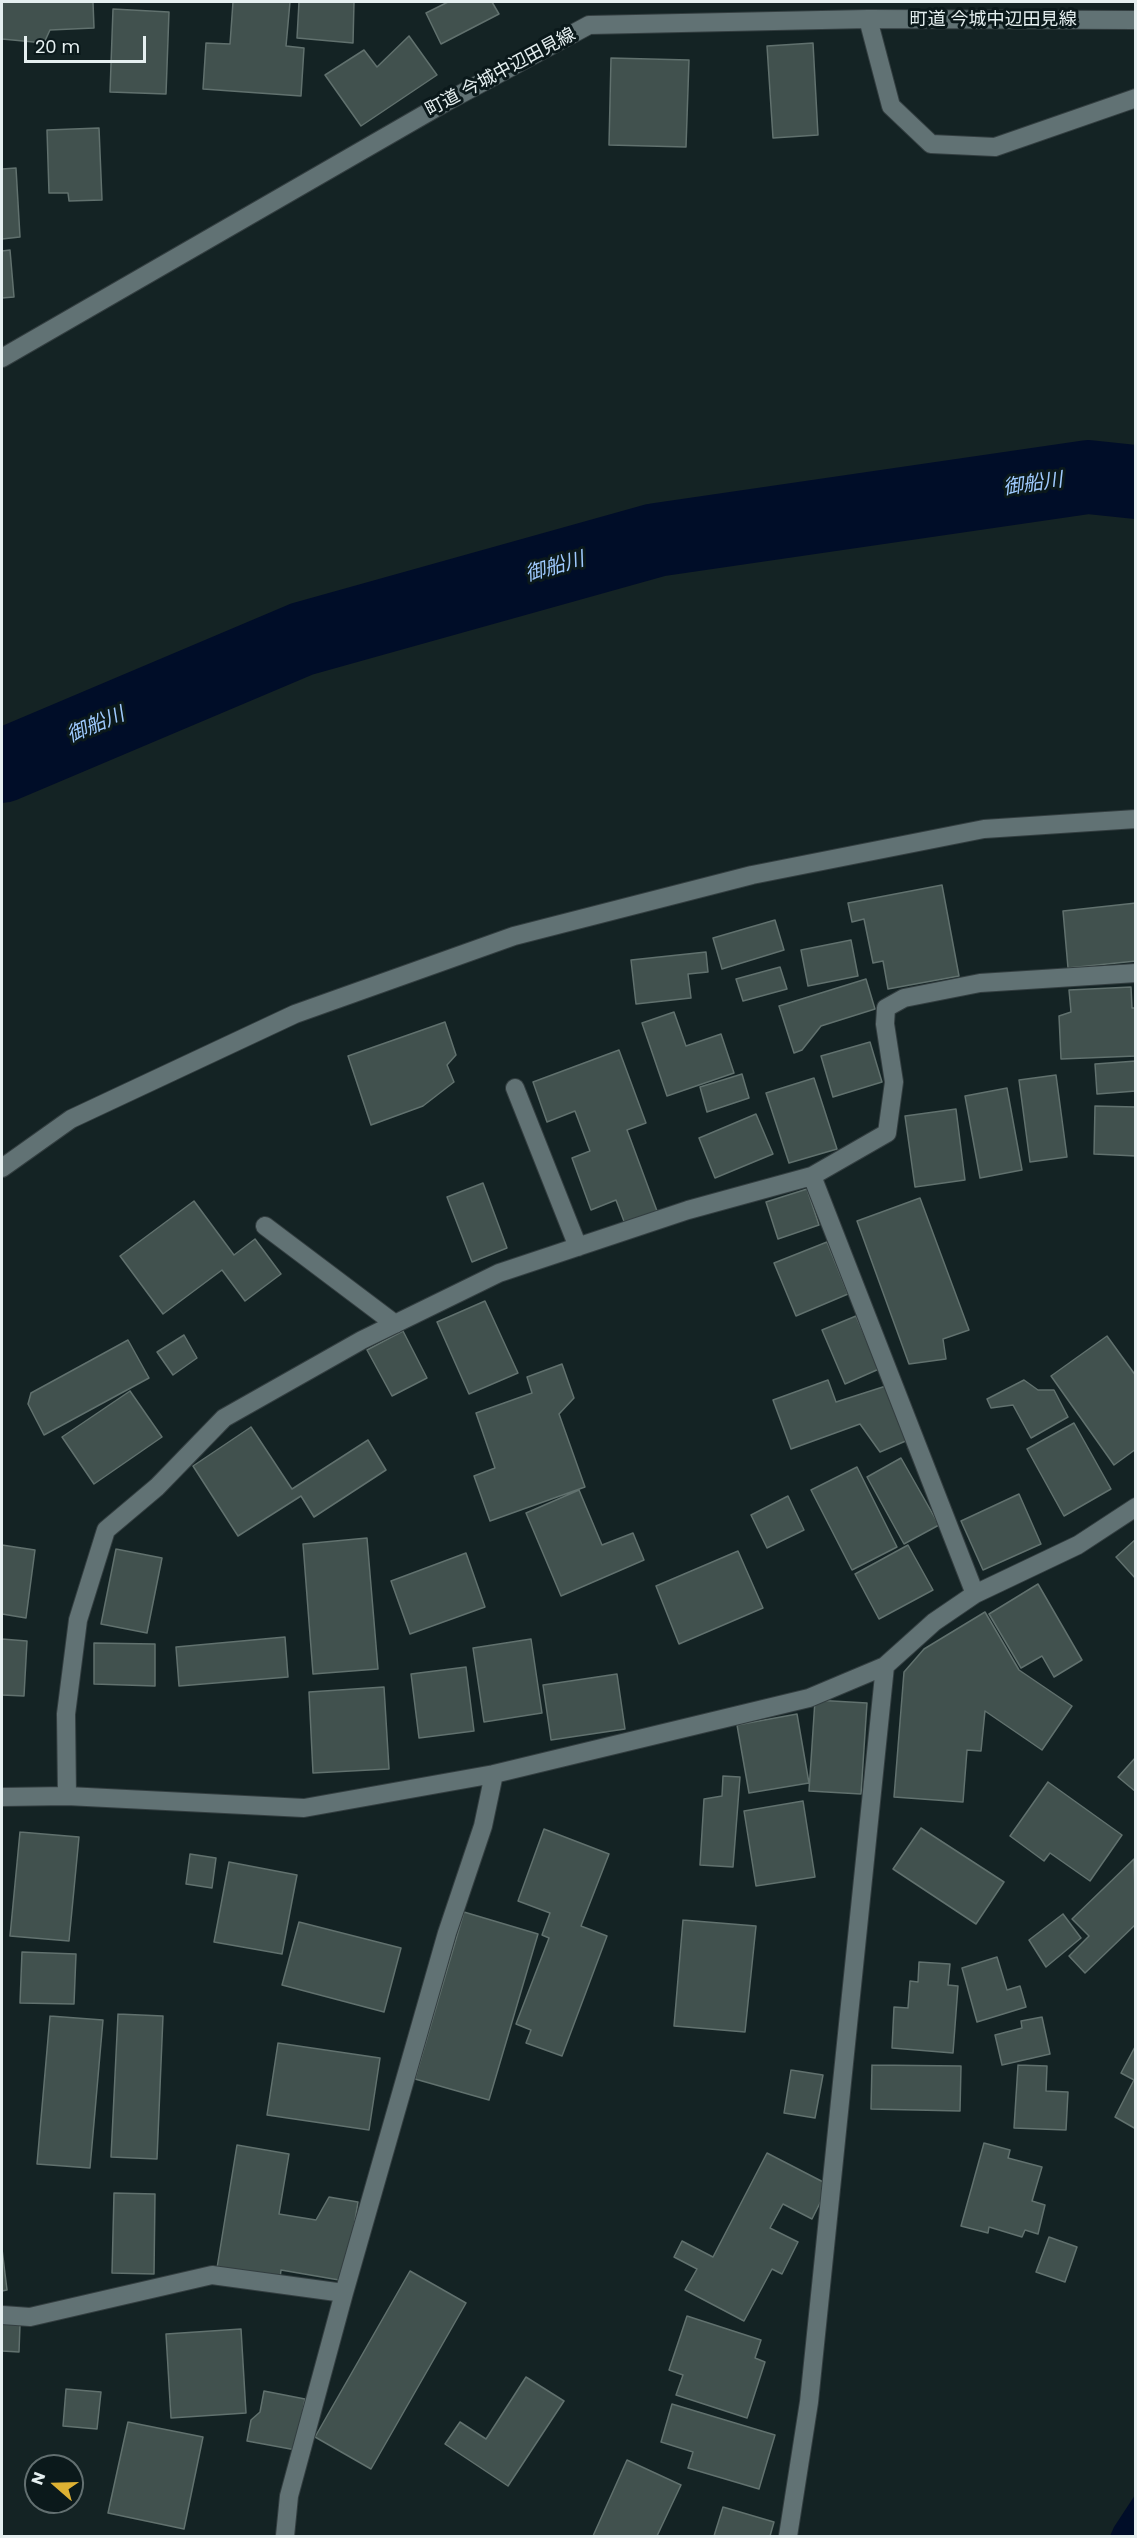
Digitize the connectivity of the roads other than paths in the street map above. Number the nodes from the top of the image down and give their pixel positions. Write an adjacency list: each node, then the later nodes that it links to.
1 (868, 20): 2 (street, 町道 今城中辺田見線); 3 (street); 4 (street, 町道 今城中辺田見線)
2 (1136, 20)
3 (1136, 98)
4 (2, 358)
5 (1136, 819): 8 (street)
6 (1136, 973): 9 (street)
7 (515, 1088): 11 (street)
8 (2, 1168)
9 (812, 1176): 11 (street); 14 (street)
10 (265, 1226): 12 (street)
11 (578, 1247): 12 (street)
12 (395, 1324): 17 (street)
13 (1136, 1507): 14 (street)
14 (975, 1594): 15 (street)
15 (885, 1666): 16 (street); 22 (street)
16 (494, 1774): 17 (street); 19 (street)
17 (67, 1796): 18 (street)
18 (2, 1797)
19 (344, 2293): 20 (street); 21 (street)
20 (2, 2315)
21 (285, 2536)
22 (788, 2536)

